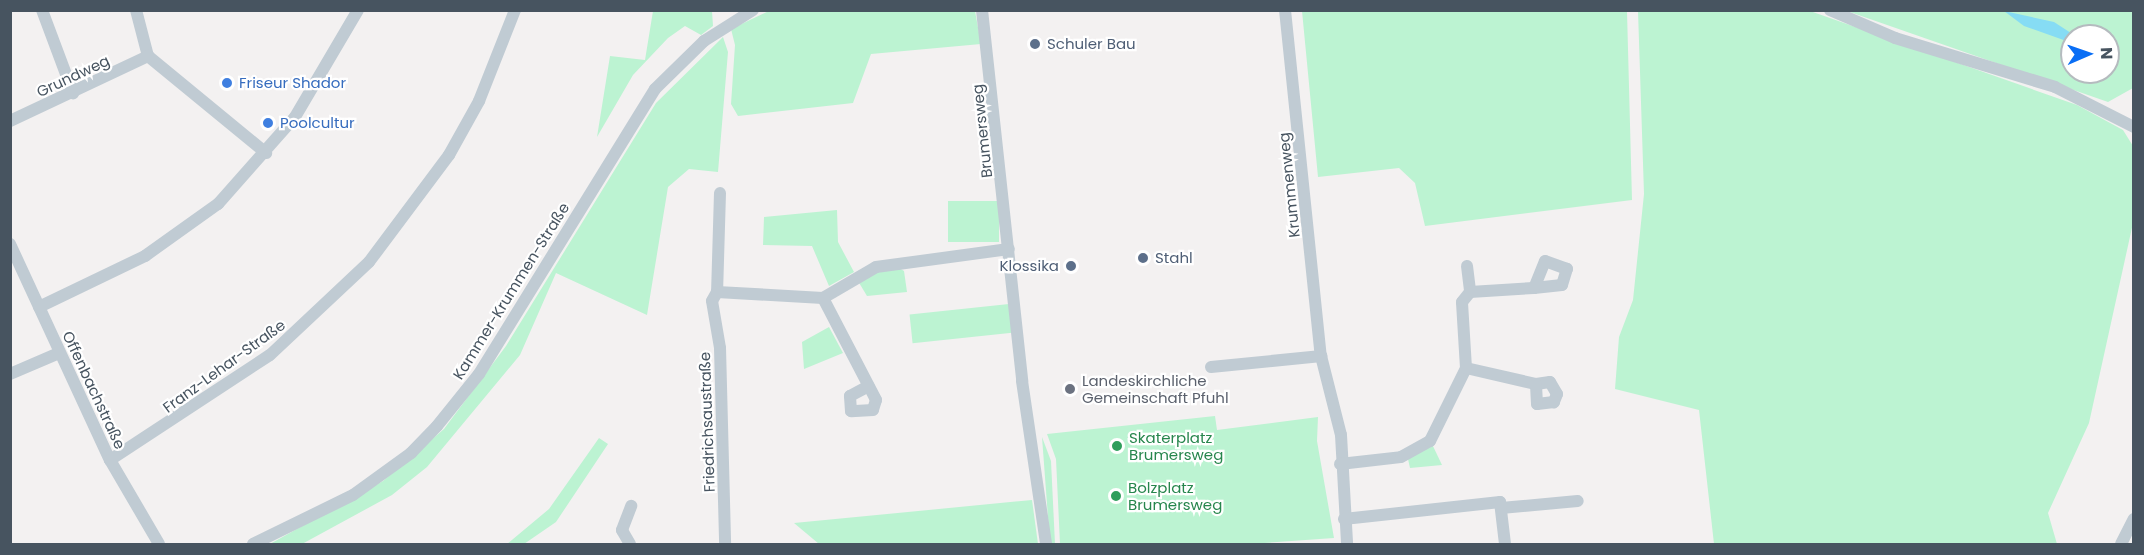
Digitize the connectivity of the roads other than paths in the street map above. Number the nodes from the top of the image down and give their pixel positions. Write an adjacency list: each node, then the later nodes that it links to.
1 (42, 10): 10 (street)
2 (136, 10): 9 (street)
3 (358, 10): 13 (street)
4 (514, 10): 30 (street, Franz-Lehar-Straße)
5 (753, 10): 40 (street, Kammer-Krummen-Straße)
6 (982, 10): 16 (street, Brumersweg)
7 (1285, 10): 24 (street, Krummenweg)
8 (1830, 10): 12 (street)
9 (148, 56): 10 (street, Grundweg); 13 (street)
10 (74, 93): 11 (street, Grundweg)
11 (10, 121)
12 (2133, 127)
13 (266, 153): 22 (street)
14 (720, 193): 19 (street, Friedrichsaustraße)
15 (11, 247): 22 (street, Offenbachstraße)
16 (1009, 249): 21 (street); 43 (street, Brumersweg)
17 (1467, 266): 20 (street)
18 (1534, 288): 20 (street)
19 (717, 292): 21 (street); 42 (street, Friedrichsaustraße)
20 (1470, 292): 26 (street)
21 (823, 298): 29 (street)
22 (39, 307): 23 (street, Offenbachstraße)
23 (59, 352): 27 (street); 30 (street, Offenbachstraße)
24 (1321, 356): 25 (street); 31 (street, Krummenweg)
25 (1211, 367)
26 (1466, 368): 28 (street); 31 (street)
27 (10, 374)
28 (1536, 384)
29 (869, 386)
30 (110, 460): 37 (street, Offenbachstraße)
31 (1340, 464): 35 (street, Krummenweg)
32 (1578, 501): 34 (street)
33 (631, 506): 41 (street)
34 (1501, 508): 35 (street); 45 (street)
35 (1344, 519): 44 (street, Krummenweg)
36 (2133, 519): 46 (street)
37 (144, 522): 38 (street); 39 (street, Offenbachstraße)
38 (151, 544)
39 (159, 544)
40 (253, 544)
41 (630, 544)
42 (725, 544)
43 (1046, 544)
44 (1347, 544)
45 (1505, 544)
46 (2121, 544)

